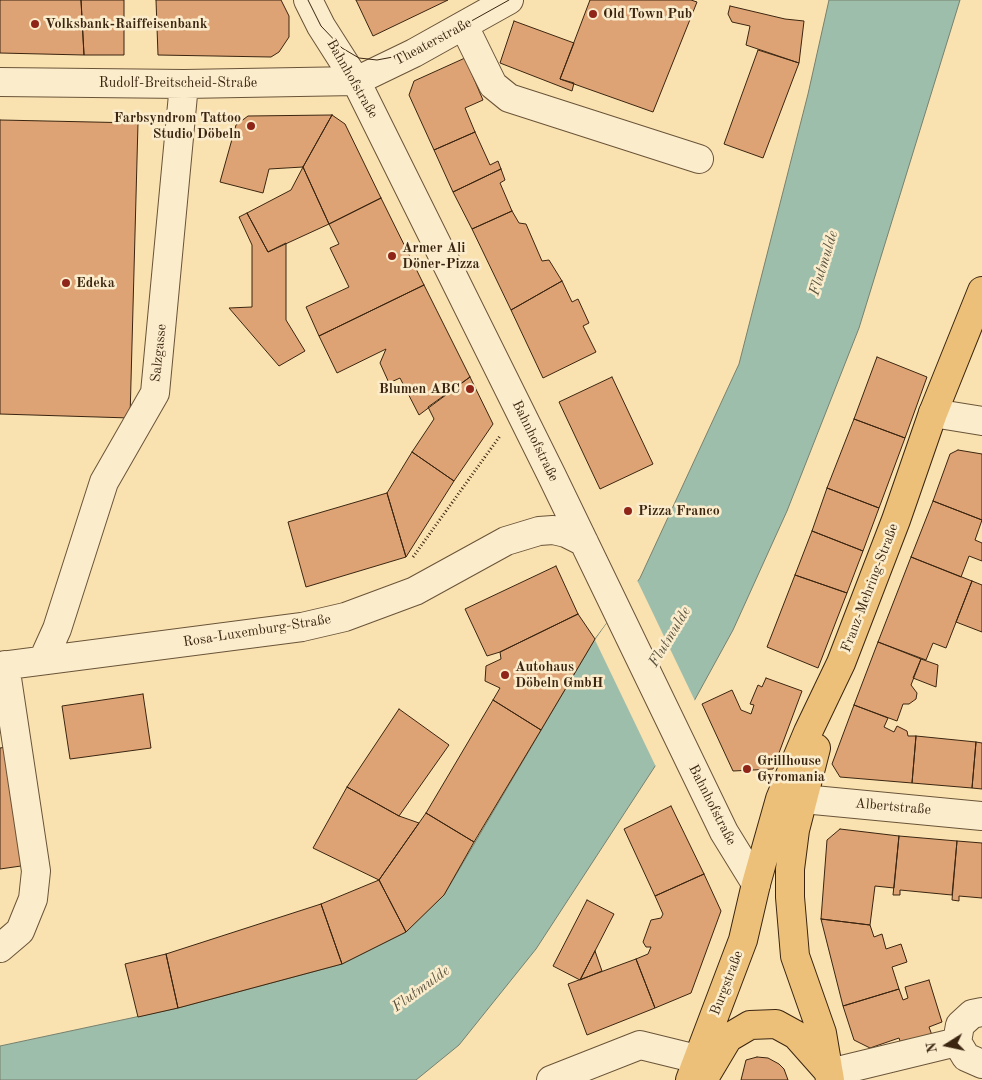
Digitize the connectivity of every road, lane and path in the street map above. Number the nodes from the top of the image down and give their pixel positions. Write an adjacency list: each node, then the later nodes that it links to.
1 (308, 0): 4 (street, Bahnhofstraße)
2 (510, 0): 3 (street, Theaterstraße)
3 (464, 26): 4 (street, Theaterstraße); 7 (street)
4 (356, 81): 6 (street, Rudolf-Breitscheid-Straße); 12 (street, Bahnhofstraße)
5 (0, 82): 6 (street, Rudolf-Breitscheid-Straße)
6 (184, 84): 14 (street, Salzgasse)
7 (699, 159)
8 (982, 291): 9 (main road, Franz-Mehring-Straße)
9 (933, 413): 10 (street); 15 (main road, Franz-Mehring-Straße)
10 (982, 421)
11 (502, 434): 13 (path)
12 (584, 542): 14 (street, Rosa-Luxemburg-Straße); 19 (street, Bahnhofstraße)
13 (410, 562)
14 (43, 660): 16 (street, Rosa-Luxemburg-Straße)
15 (841, 663): 17 (main road); 19 (main road, Franz-Mehring-Straße)
16 (3, 666): 20 (street)
17 (803, 799): 18 (street, Albertstraße); 21 (main road)
18 (982, 816)
19 (756, 884): 21 (main road); 25 (main road, Burgstraße)
20 (0, 948)
21 (796, 956): 26 (main road)
22 (982, 1012): 23 (street)
23 (957, 1042): 24 (street); 26 (street)
24 (982, 1064)
25 (697, 1073): 26 (main road); 27 (street)
26 (830, 1076)
27 (551, 1080)

